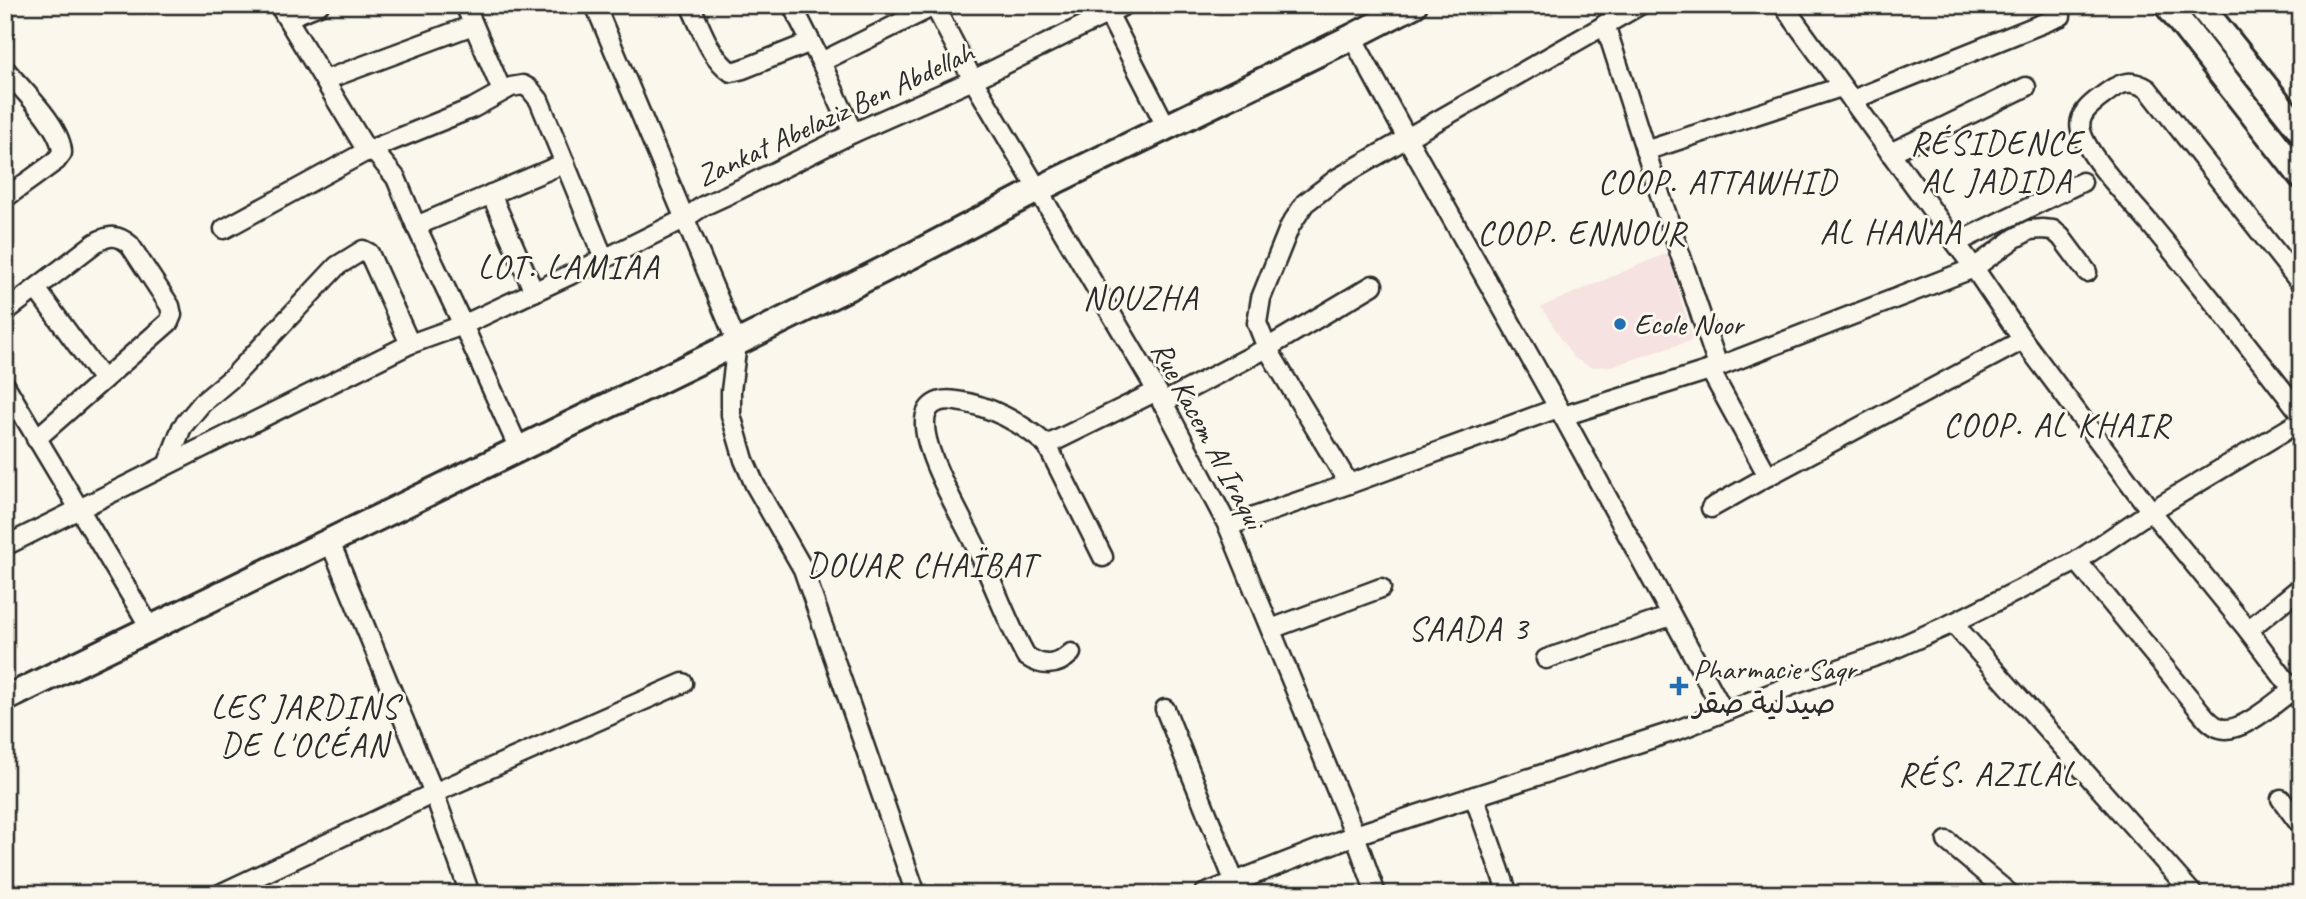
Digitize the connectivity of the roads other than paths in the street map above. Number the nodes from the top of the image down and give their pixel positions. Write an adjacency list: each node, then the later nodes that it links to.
1 (319, 5): 14 (street)
2 (465, 5): 17 (street)
3 (595, 5): 40 (street)
4 (690, 5): 19 (street)
5 (792, 5): 19 (street)
6 (1125, 5): 13 (street, Zankat Abelaziz Ben Abdellah)
7 (1414, 5): 18 (street)
8 (1640, 5): 16 (street)
9 (1783, 5): 26 (street)
10 (2167, 5): 35 (street)
11 (2200, 5): 28 (street)
12 (934, 6): 20 (street); 23 (street, Rue Kacem Al Iraqui)
13 (1106, 10): 23 (street, Zankat Abelaziz Ben Abdellah); 27 (street)
14 (283, 12): 22 (street)
15 (2061, 16): 26 (street)
16 (1605, 24): 30 (street); 32 (street)
17 (473, 25): 22 (street); 25 (street)
18 (1352, 37): 27 (street); 30 (street)
19 (811, 42): 20 (street)
20 (821, 62): 29 (street)
21 (5, 69): 39 (street)
22 (325, 80): 31 (street)
23 (973, 80): 29 (street, Zankat Abelaziz Ben Abdellah); 37 (street, Rue Kacem Al Iraqui)
24 (2026, 87): 33 (street)
25 (502, 92): 31 (street); 34 (street)
26 (1847, 93): 32 (street); 33 (street)
27 (1167, 128): 37 (street)
28 (2301, 131)
29 (853, 133): 40 (street, Zankat Abelaziz Ben Abdellah)
30 (1407, 138): 56 (street); 61 (street)
31 (367, 151): 41 (street); 42 (street)
32 (1645, 151): 57 (street)
33 (1890, 153): 43 (street)
34 (565, 163): 38 (street); 44 (street)
35 (2301, 176)
36 (2082, 182): 43 (street)
37 (1037, 190): 54 (street); 60 (street, Rue Kacem Al Iraqui)
38 (491, 194): 41 (street); 50 (street)
39 (5, 198)
40 (684, 219): 44 (street, Zankat Abelaziz Ben Abdellah); 54 (street)
41 (416, 226): 52 (street)
42 (223, 229)
43 (1956, 243): 45 (street)
44 (604, 259): 50 (street, Zankat Abelaziz Ben Abdellah)
45 (1974, 268): 46 (street); 53 (street); 57 (street)
46 (2087, 272)
47 (2301, 284): 62 (street)
48 (1373, 285): 56 (street)
49 (37, 290): 51 (street); 58 (street); 58 (street)
50 (534, 292): 52 (street, Zankat Abelaziz Ben Abdellah)
51 (5, 312)
52 (463, 324): 55 (street, Zankat Abelaziz Ben Abdellah); 66 (street)
53 (2023, 341): 68 (street); 72 (street)
54 (737, 343): 66 (street); 101 (street)
55 (410, 344): 67 (street, Zankat Abelaziz Ben Abdellah); 67 (street)
56 (1267, 348): 60 (street); 69 (street)
57 (1714, 368): 61 (street); 68 (street)
58 (103, 380): 64 (street)
59 (5, 386): 64 (street)
60 (1159, 397): 65 (street); 73 (street, Rue Kacem Al Iraqui)
61 (1560, 412): 69 (street); 80 (street)
62 (2301, 414)
63 (2301, 421): 72 (street)
64 (36, 439): 71 (street)
65 (1046, 444): 76 (street); 85 (street)
66 (519, 449): 74 (street)
67 (167, 463): 71 (street, Zankat Abelaziz Ben Abdellah)
68 (1768, 476): 70 (street)
69 (1349, 484): 73 (street)
70 (1711, 508)
71 (80, 510): 75 (street, Zankat Abelaziz Ben Abdellah); 82 (street)
72 (2151, 511): 77 (street); 84 (street)
73 (1228, 526): 83 (street, Rue Kacem Al Iraqui)
74 (330, 541): 82 (street); 92 (street)
75 (7, 542)
76 (1103, 557)
77 (2077, 561): 81 (street); 88 (street)
78 (2301, 587): 84 (street)
79 (1381, 588): 83 (street)
80 (1671, 616): 86 (street); 91 (street)
81 (1954, 623): 91 (street); 106 (street)
82 (151, 629): 89 (street)
83 (1271, 629): 96 (street, Rue Kacem Al Iraqui)
84 (2248, 629): 88 (street)
85 (1071, 653)
86 (1546, 659)
87 (683, 683): 92 (street)
88 (2296, 696)
89 (5, 699)
90 (1165, 709): 98 (street)
91 (1724, 712): 93 (street)
92 (434, 793): 99 (street); 100 (street)
93 (1474, 796): 96 (street); 104 (street)
94 (2281, 799): 95 (street)
95 (2301, 826)
96 (1355, 835): 98 (street); 103 (street, Rue Kacem Al Iraqui)
97 (1947, 841): 105 (street)
98 (1235, 883): 102 (street)
99 (220, 894)
100 (470, 894)
101 (916, 894)
102 (1204, 894)
103 (1376, 894)
104 (1508, 894)
105 (2010, 894)
106 (2193, 894)

